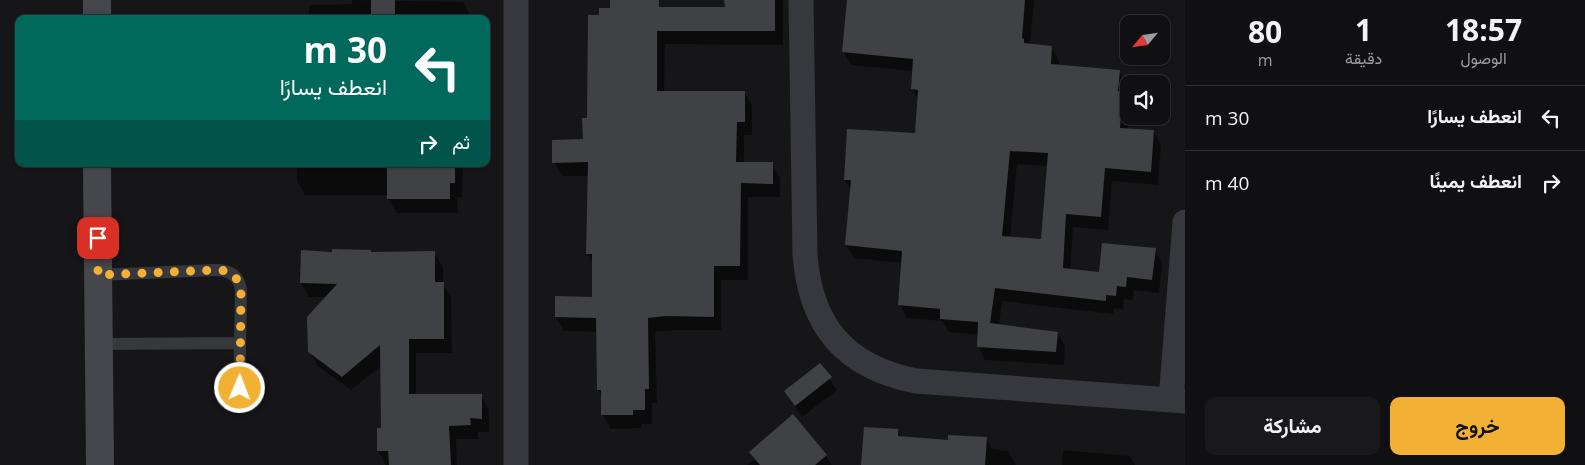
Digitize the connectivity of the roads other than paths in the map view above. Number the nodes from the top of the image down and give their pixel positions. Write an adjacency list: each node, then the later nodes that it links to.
1 (98, 0): 4 (main road)
2 (516, 0): 13 (street)
3 (801, 0): 10 (street)
4 (98, 15)
5 (98, 167): 7 (main road)
6 (1185, 222): 10 (street)
7 (98, 275): 8 (lane); 9 (main road)
8 (240, 343): 9 (lane); 11 (lane)
9 (98, 344): 12 (main road)
10 (1178, 400)
11 (239, 403)
12 (100, 465)
13 (516, 465)

